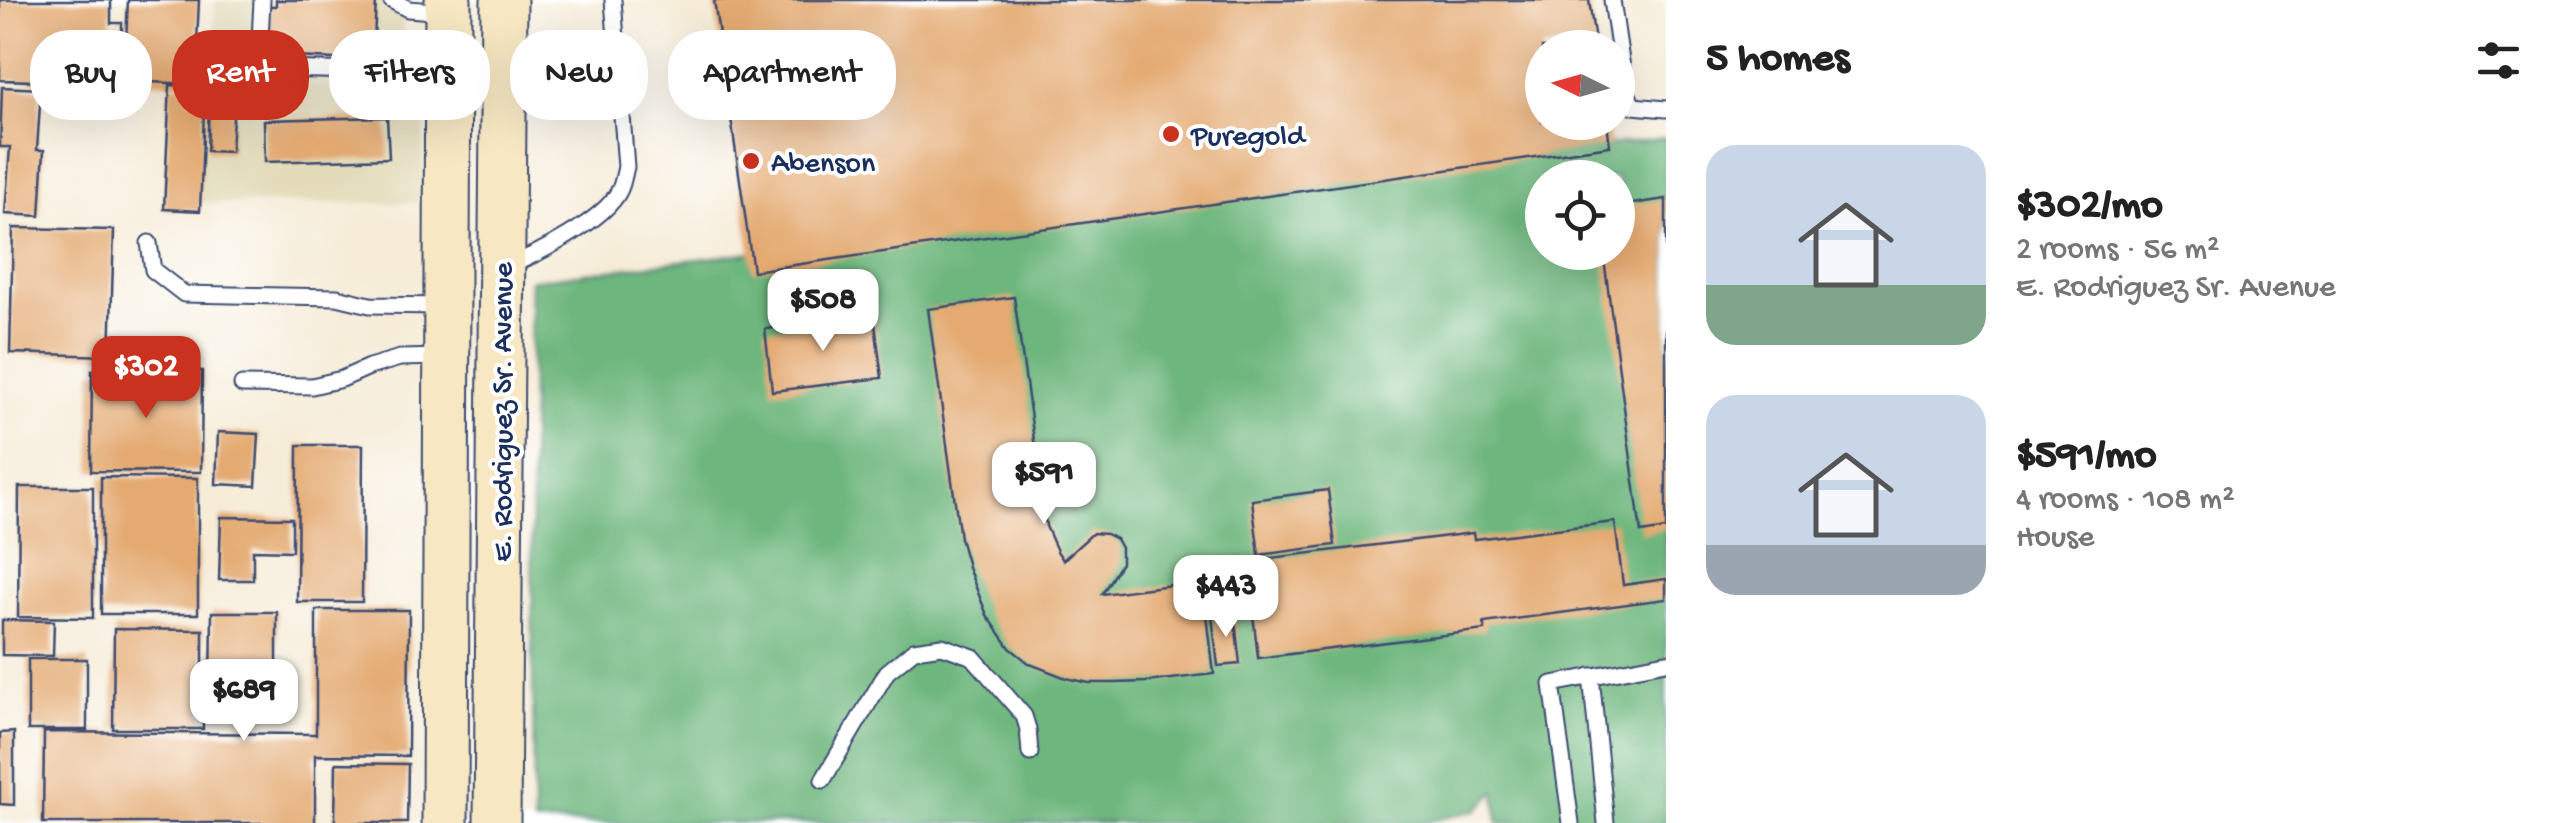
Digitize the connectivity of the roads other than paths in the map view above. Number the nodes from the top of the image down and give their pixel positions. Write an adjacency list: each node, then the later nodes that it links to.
1 (262, 0): 6 (lane)
2 (390, 0): 6 (lane)
3 (504, 0): 9 (main road, E. Rodriguez Sr. Avenue)
4 (613, 0): 9 (lane)
5 (1612, 0): 7 (lane)
6 (448, 19): 10 (main road, E. Rodriguez Sr. Avenue)
7 (1666, 110)
8 (149, 244): 10 (lane)
9 (502, 269): 18 (main road, E. Rodriguez Sr. Avenue)
10 (446, 306): 11 (main road, E. Rodriguez Sr. Avenue)
11 (445, 358): 12 (lane); 17 (main road, E. Rodriguez Sr. Avenue)
12 (242, 384)
13 (1666, 662): 14 (lane)
14 (1590, 676): 19 (lane); 20 (lane)
15 (1030, 753): 16 (lane)
16 (822, 780)
17 (445, 823)
18 (498, 823)
19 (1570, 823)
20 (1606, 823)

